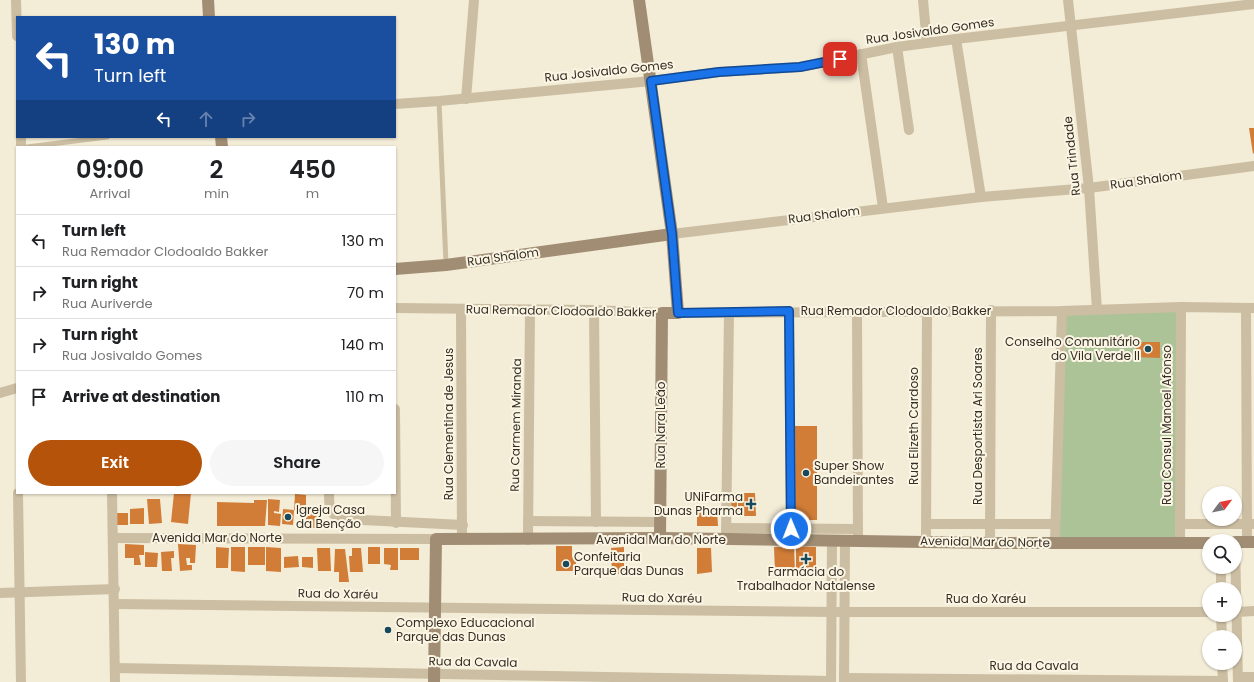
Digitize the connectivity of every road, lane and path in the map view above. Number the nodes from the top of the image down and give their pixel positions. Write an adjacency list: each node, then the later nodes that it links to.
1 (16, 0): 8 (street)
2 (208, 0): 9 (street)
3 (474, 0): 16 (street)
4 (639, 0): 15 (street)
5 (923, 0): 12 (street)
6 (1068, 0): 10 (street, Rua Trindade)
7 (1254, 4): 10 (street, Rua Josivaldo Gomes)
8 (16, 16)
9 (209, 16)
10 (1070, 25): 11 (street, Rua Josivaldo Gomes); 23 (street, Rua Trindade)
11 (956, 39): 12 (street, Rua Josivaldo Gomes); 24 (street)
12 (927, 43): 13 (street, Rua Josivaldo Gomes)
13 (897, 47): 14 (street, Rua Josivaldo Gomes); 19 (street)
14 (861, 54): 15 (street, Rua Josivaldo Gomes); 25 (street)
15 (651, 81): 16 (street, Rua Josivaldo Gomes); 26 (street)
16 (466, 99): 17 (street, Rua Josivaldo Gomes)
17 (439, 101): 18 (street, Rua Josivaldo Gomes); 27 (lane)
18 (396, 104)
19 (909, 130)
20 (100, 138): 21 (lane)
21 (35, 146)
22 (1254, 166): 23 (street, Rua Shalom)
23 (1089, 188): 24 (street, Rua Shalom); 36 (street, Rua Trindade)
24 (981, 197): 25 (street, Rua Shalom)
25 (883, 208): 26 (street, Rua Shalom)
26 (672, 234): 27 (street, Rua Shalom); 42 (street)
27 (446, 265): 28 (street, Rua Shalom)
28 (396, 269)
29 (396, 308): 32 (street, Rua Remador Clodoaldo Bakker)
30 (1181, 308): 31 (street, Rua Remador Clodoaldo Bakker); 36 (street, Rua Remador Clodoaldo Bakker); 56 (street, Rua Consul Manoel Afonso)
31 (1250, 308): 57 (street)
32 (461, 309): 33 (street, Rua Remador Clodoaldo Bakker); 58 (street, Rua Clementina de Jesus)
33 (530, 310): 34 (street, Rua Remador Clodoaldo Bakker); 50 (street, Rua Carmem Miranda)
34 (594, 310): 40 (street, Rua Remador Clodoaldo Bakker); 51 (street)
35 (991, 310): 38 (street, Rua Remador Clodoaldo Bakker); 39 (street, Rua Remador Clodoaldo Bakker); 59 (street, Rua Desportista Ari Soares)
36 (1097, 310): 39 (street, Rua Remador Clodoaldo Bakker)
37 (789, 311): 41 (street, Rua Remador Clodoaldo Bakker); 43 (street, Rua Remador Clodoaldo Bakker); 61 (street)
38 (927, 311): 41 (street, Rua Remador Clodoaldo Bakker); 54 (street, Rua Elizeth Cardoso)
39 (1062, 311): 55 (street)
40 (662, 312): 42 (street, Rua Remador Clodoaldo Bakker); 52 (street, Rua Nara Leão)
41 (857, 312): 62 (street)
42 (678, 313): 43 (street, Rua Remador Clodoaldo Bakker)
43 (729, 313): 60 (street)
44 (16, 388): 45 (street)
45 (0, 393)
46 (18, 494): 78 (street)
47 (112, 494): 63 (street)
48 (396, 494): 53 (street)
49 (328, 498): 53 (street)
50 (528, 521): 51 (street); 67 (street, Rua Carmem Miranda)
51 (596, 522): 52 (street)
52 (660, 522): 64 (street, Rua Nara Leão)
53 (396, 523): 58 (street)
54 (927, 524): 59 (street); 70 (street, Rua Elizeth Cardoso)
55 (1055, 524): 59 (street); 72 (street)
56 (1180, 524): 57 (street); 73 (street, Rua Consul Manoel Afonso)
57 (1250, 524): 74 (street)
58 (463, 525): 66 (street, Rua Clementina de Jesus)
59 (990, 525): 71 (street, Rua Desportista Ari Soares)
60 (726, 534): 61 (street, Avenida Mar do Norte); 64 (street, Avenida Mar do Norte)
61 (791, 535): 62 (street); 68 (street, Avenida Mar do Norte)
62 (858, 535): 69 (street, Avenida Mar do Norte); 70 (street, Avenida Mar do Norte)
63 (113, 538): 65 (street, Avenida Mar do Norte); 77 (street)
64 (660, 538): 67 (street, Avenida Mar do Norte)
65 (436, 539): 66 (street, Avenida Mar do Norte); 81 (street)
66 (462, 540): 67 (street, Avenida Mar do Norte)
67 (528, 540)
68 (832, 541): 69 (street, Avenida Mar do Norte); 83 (street)
69 (845, 541): 84 (street)
70 (926, 541): 71 (street, Avenida Mar do Norte)
71 (990, 542): 72 (street, Avenida Mar do Norte)
72 (1055, 542): 73 (street, Avenida Mar do Norte)
73 (1180, 542): 75 (street, Avenida Mar do Norte)
74 (1243, 542): 76 (street)
75 (1202, 543)
76 (1240, 582)
77 (114, 589): 78 (street); 80 (street)
78 (18, 592): 79 (street); 95 (street)
79 (0, 593)
80 (115, 604): 81 (street, Rua do Xaréu); 88 (street)
81 (435, 609): 83 (street, Rua do Xaréu); 91 (street)
82 (1254, 611): 86 (street)
83 (832, 612): 84 (street, Rua do Xaréu); 97 (street)
84 (844, 612): 85 (street, Rua do Xaréu); 92 (street)
85 (1202, 612)
86 (1242, 612)
87 (1237, 622): 93 (street)
88 (115, 668): 91 (street, Rua da Cavala); 96 (street)
89 (1222, 670): 94 (street)
90 (1254, 677): 93 (street)
91 (434, 678): 97 (street, Rua da Cavala)
92 (844, 680): 94 (street, Rua da Cavala)
93 (1238, 680)
94 (1223, 681)
95 (21, 682)
96 (115, 682)
97 (831, 682)

